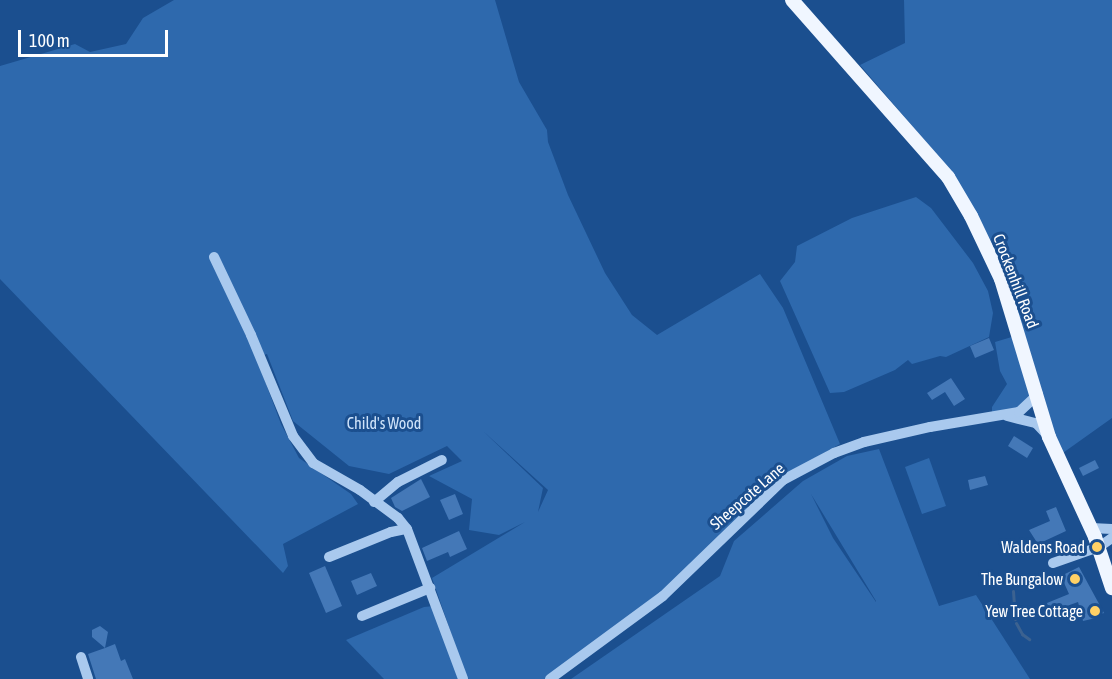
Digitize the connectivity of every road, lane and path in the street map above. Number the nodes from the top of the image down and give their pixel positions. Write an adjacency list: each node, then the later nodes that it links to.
1 (792, 0): 3 (main road, Crockenhill Road)
2 (214, 257): 7 (street)
3 (1038, 394): 4 (street, Sheepcote Lane); 5 (main road, Crockenhill Road)
4 (1004, 416): 5 (street, Sheepcote Lane); 21 (street, Sheepcote Lane)
5 (1049, 437): 8 (main road, Crockenhill Road)
6 (442, 460): 7 (street)
7 (374, 502): 9 (street)
8 (1091, 528): 10 (street); 12 (main road, Crockenhill Road)
9 (407, 529): 13 (street); 15 (street)
10 (1112, 529)
11 (1112, 537): 12 (street)
12 (1099, 547): 14 (street); 16 (main road, Crockenhill Road)
13 (329, 557)
14 (1053, 563)
15 (430, 588): 17 (street); 20 (street)
16 (1112, 588)
17 (362, 616)
18 (81, 657): 19 (street)
19 (88, 679)
20 (464, 679)
21 (550, 679)

